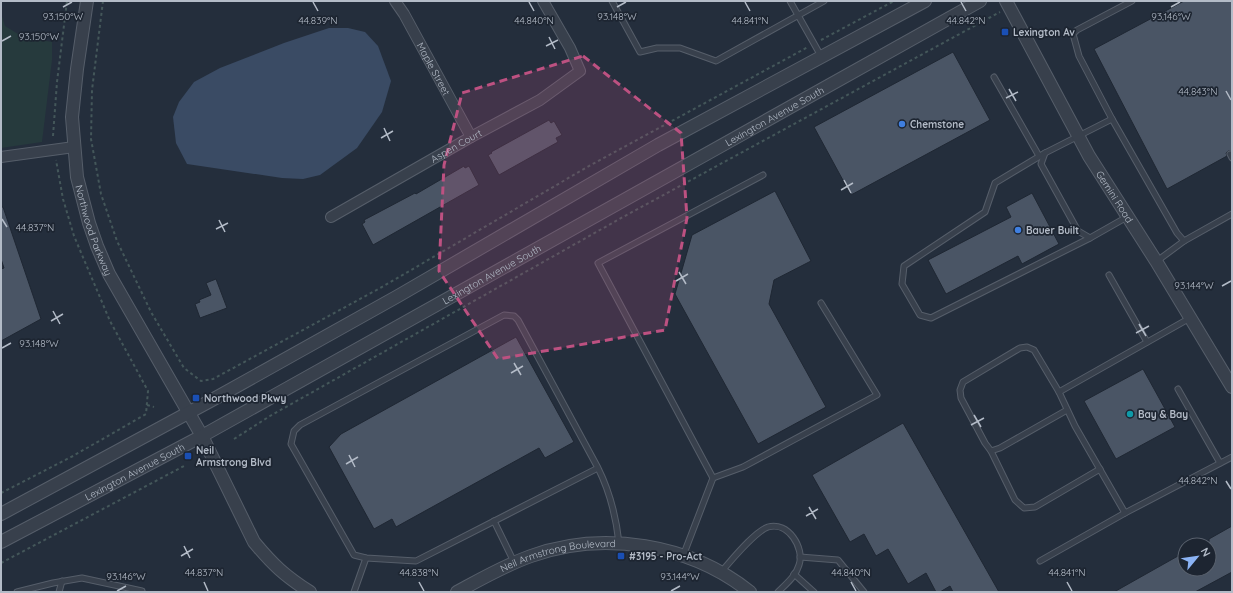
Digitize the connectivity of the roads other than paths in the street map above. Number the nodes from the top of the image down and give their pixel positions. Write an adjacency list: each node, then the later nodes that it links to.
1 (87, 1): 17 (street, Northwood Parkway)
2 (395, 1): 16 (street, Maple Street)
3 (543, 1): 16 (street, Aspen Court)
4 (612, 1): 11 (lane)
5 (790, 1): 11 (lane)
6 (824, 1): 11 (lane)
7 (925, 1): 12 (street)
8 (980, 1): 37 (street, Lexington Avenue South)
9 (1132, 1): 14 (lane)
10 (1008, 4): 15 (street, Gemini Road)
11 (799, 16): 12 (lane)
12 (821, 56): 36 (street)
13 (994, 77): 19 (lane)
14 (1112, 119): 15 (lane); 26 (lane)
15 (1079, 136): 18 (lane); 24 (street, Gemini Road)
16 (471, 137): 23 (street, Aspen Court)
17 (74, 146): 20 (street); 36 (street, Northwood Parkway)
18 (1045, 153): 19 (lane); 25 (lane)
19 (1039, 156): 25 (lane)
20 (1, 157)
21 (763, 175): 43 (lane)
22 (1232, 214): 26 (lane)
23 (331, 217)
24 (1127, 217): 25 (lane); 27 (street, Gemini Road)
25 (1090, 238)
26 (1184, 241): 27 (lane)
27 (1156, 261): 30 (street, Gemini Road)
28 (1109, 274): 31 (lane)
29 (821, 303): 43 (lane)
30 (1190, 318): 31 (lane); 32 (street, Gemini Road)
31 (1147, 342): 34 (lane)
32 (1232, 387)
33 (1178, 389): 40 (lane)
34 (1059, 392): 35 (lane); 38 (lane)
35 (1067, 410): 38 (lane); 42 (lane)
36 (189, 413): 37 (street, Northwood Parkway); 45 (street)
37 (202, 436): 47 (street, Lexington Avenue South); 60 (street)
38 (991, 451): 42 (lane)
39 (1232, 457): 40 (lane)
40 (1220, 463): 44 (lane)
41 (598, 468): 46 (lane); 48 (lane); 51 (lane)
42 (1100, 469): 44 (lane)
43 (713, 478): 49 (lane)
44 (1125, 513): 53 (lane)
45 (1, 514)
46 (494, 521): 51 (lane); 52 (lane)
47 (1, 542)
48 (619, 544): 49 (street, Neil Armstrong Boulevard); 52 (street, Neil Armstrong Boulevard)
49 (683, 556): 54 (street, Neil Armstrong Boulevard)
50 (800, 557): 54 (lane); 55 (lane); 66 (lane)
51 (366, 558): 61 (lane)
52 (514, 562): 62 (street, Neil Armstrong Boulevard)
53 (1040, 562)
54 (720, 572): 63 (street, Neil Armstrong Boulevard)
55 (794, 574): 64 (lane); 65 (lane)
56 (62, 581): 57 (lane); 58 (lane); 59 (lane)
57 (17, 592)
58 (59, 592)
59 (144, 592)
60 (310, 592)
61 (354, 592)
62 (457, 592)
63 (750, 592)
64 (778, 592)
65 (814, 592)
66 (864, 592)

